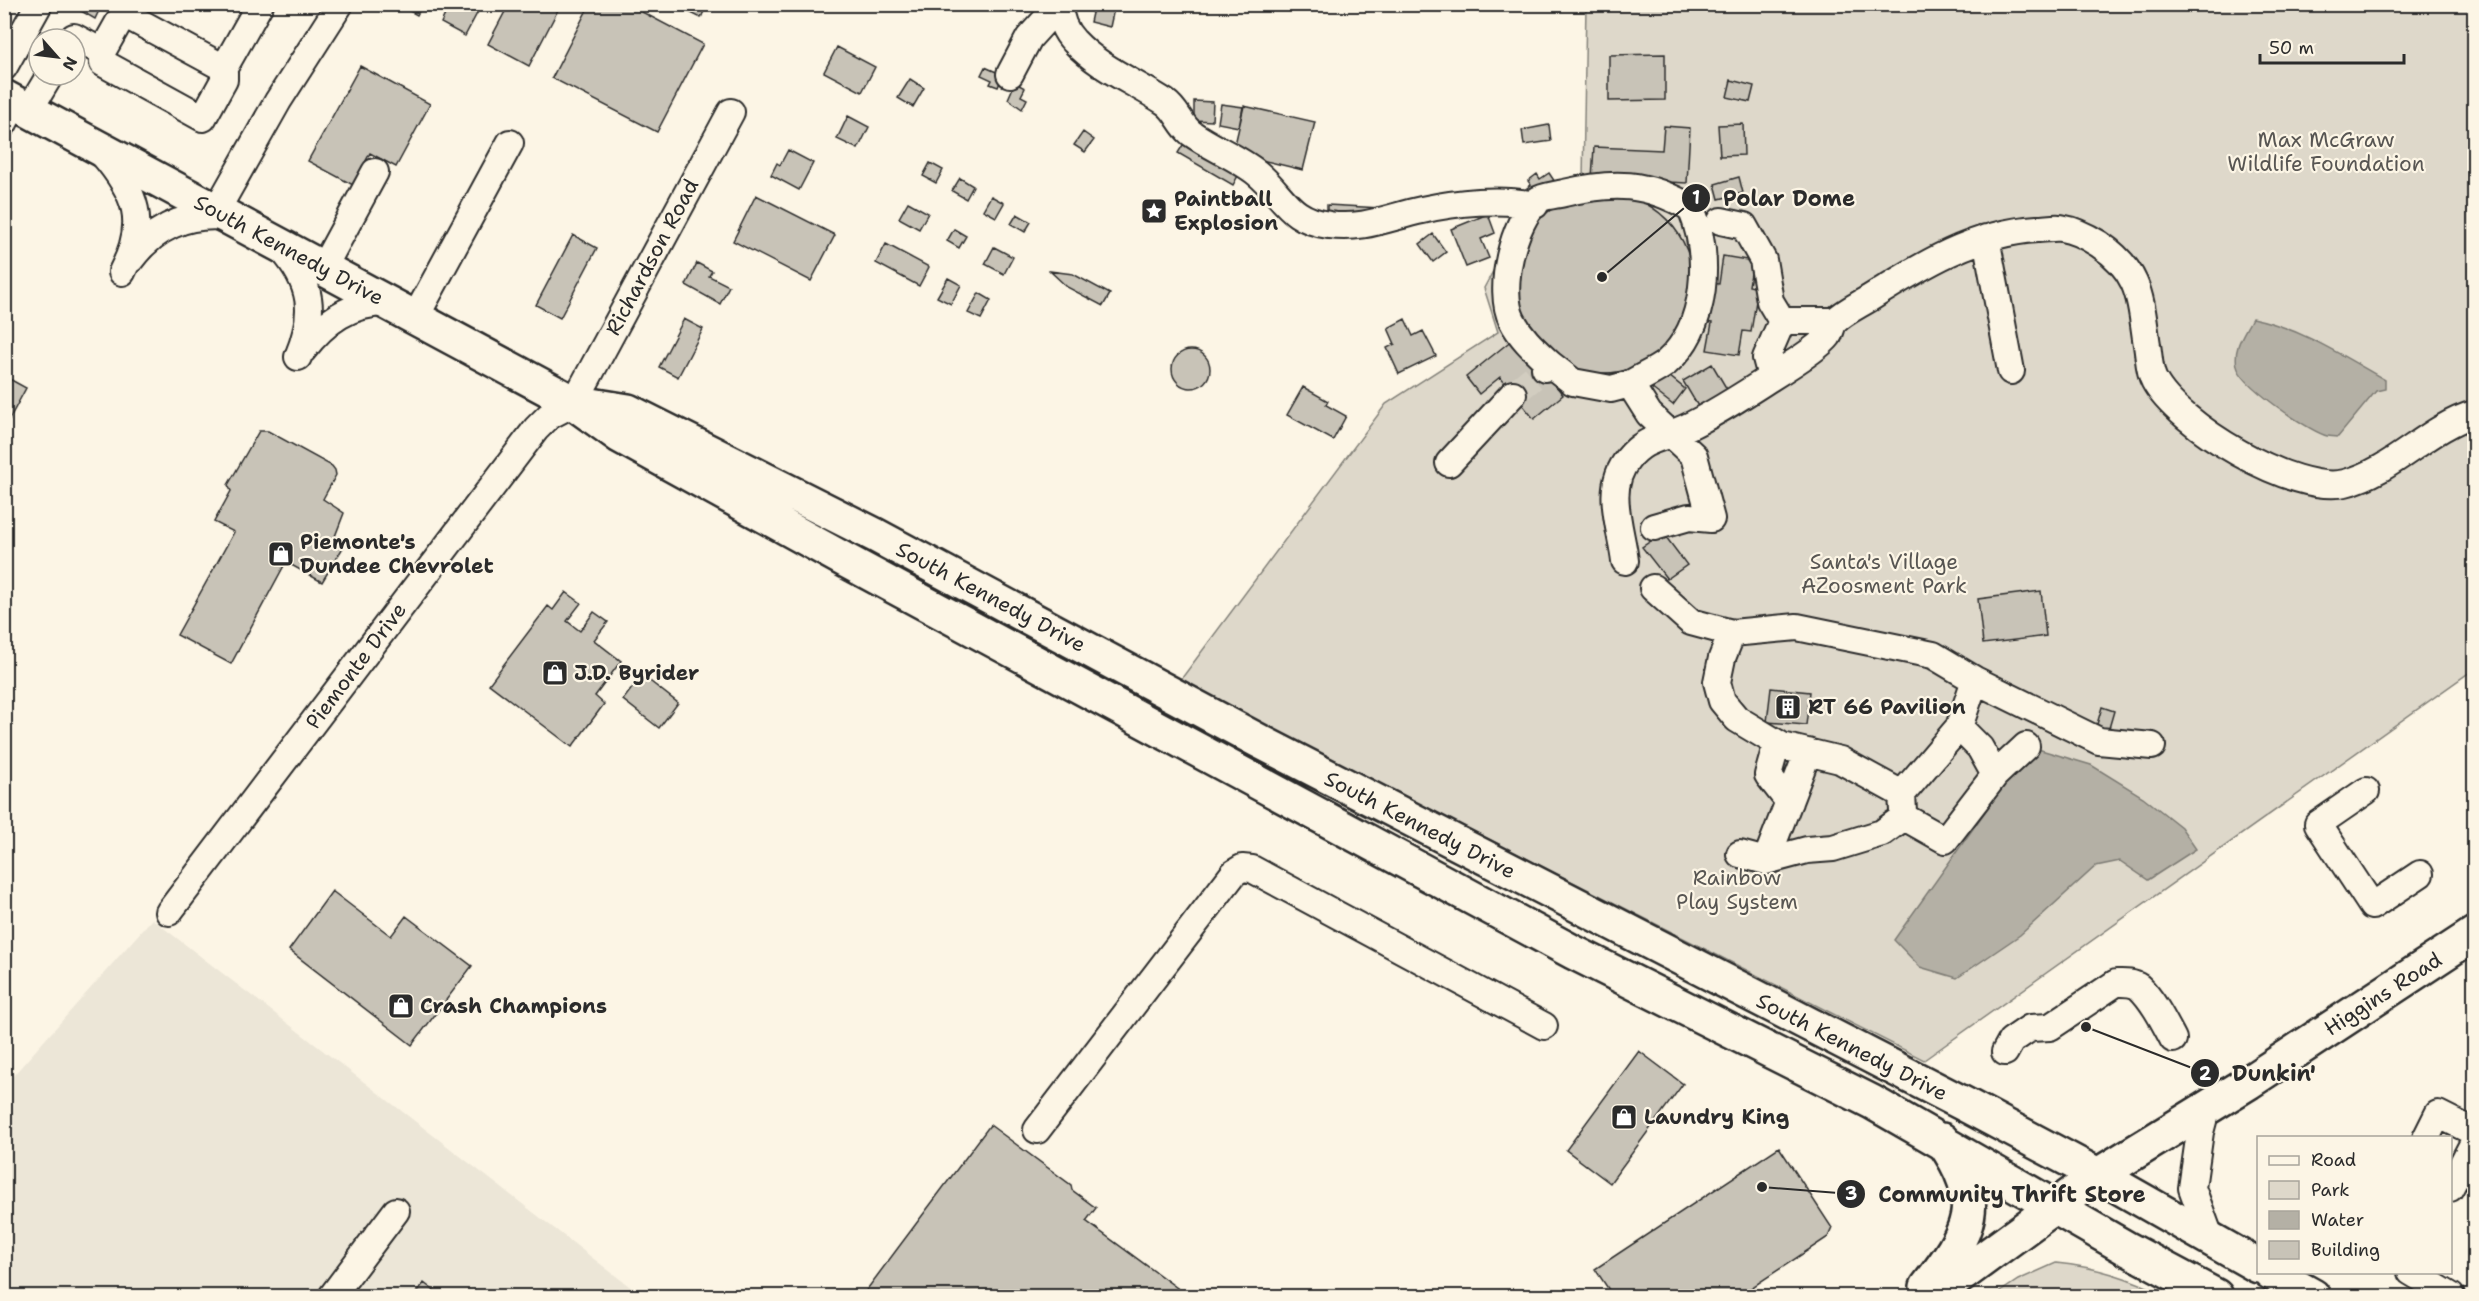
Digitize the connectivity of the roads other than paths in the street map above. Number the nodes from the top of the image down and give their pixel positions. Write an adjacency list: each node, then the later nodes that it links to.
1 (39, 4): 8 (street)
2 (260, 4): 9 (street)
3 (340, 4): 18 (street)
4 (1059, 5): 10 (street); 17 (street)
5 (127, 9): 7 (street); 9 (street)
6 (87, 44): 7 (street)
7 (102, 52): 9 (street)
8 (4, 67)
9 (224, 68)
10 (1010, 74)
11 (37, 87): 12 (street)
12 (13, 108): 15 (main road, South Kennedy Drive)
13 (731, 112): 31 (street, Richardson Road)
14 (510, 143): 24 (street)
15 (94, 145): 18 (main road, South Kennedy Drive); 18 (street)
16 (375, 172): 22 (street)
17 (1535, 205): 29 (street); 29 (street)
18 (223, 214): 21 (main road, South Kennedy Drive)
19 (1721, 221): 25 (street)
20 (1986, 237): 26 (street); 27 (street); 32 (street)
21 (278, 243): 22 (main road, South Kennedy Drive); 23 (street)
22 (323, 268): 23 (main road, South Kennedy Drive)
23 (387, 303): 24 (main road, South Kennedy Drive)
24 (415, 318): 31 (main road, South Kennedy Drive)
25 (1782, 321): 26 (street); 28 (street)
26 (1834, 321): 28 (street)
27 (2011, 371)
28 (1771, 377): 33 (street)
29 (1630, 384): 33 (street)
30 (1513, 394): 34 (street)
31 (574, 403): 36 (main road, South Kennedy Drive); 39 (main road, South Kennedy Drive); 54 (street, Piemonte Drive)
32 (2475, 414)
33 (1670, 434): 35 (street); 37 (street)
34 (1449, 463)
35 (1654, 527)
36 (897, 547): 39 (street); 65 (main road, South Kennedy Drive)
37 (1625, 561)
38 (1653, 588): 40 (street)
39 (903, 592): 63 (main road, South Kennedy Drive)
40 (1732, 633): 41 (street); 43 (street)
41 (1976, 680): 42 (street); 45 (street)
42 (1959, 728): 47 (street); 50 (street)
43 (1777, 743): 46 (street); 49 (street)
44 (2026, 746): 47 (street)
45 (2152, 746)
46 (1808, 752): 49 (street); 50 (street)
47 (1995, 775): 50 (street)
48 (2366, 791): 53 (street)
49 (1789, 802): 52 (street)
50 (1903, 806): 52 (street)
51 (1740, 854): 52 (street)
52 (1766, 861)
53 (2420, 874)
54 (169, 912)
55 (2475, 934): 59 (main road, Higgins Road)
56 (1544, 1026): 60 (street)
57 (2173, 1039): 58 (street)
58 (2006, 1052)
59 (2207, 1106): 65 (main road, Higgins Road); 69 (street)
60 (1037, 1130)
61 (2475, 1132): 62 (street)
62 (2427, 1136)
63 (1942, 1140): 67 (main road, South Kennedy Drive); 74 (main road)
64 (2475, 1142): 66 (street)
65 (2098, 1175): 67 (main road, Higgins Road); 69 (main road, South Kennedy Drive)
66 (2452, 1186)
67 (2056, 1206): 75 (main road, Higgins Road); 76 (main road, South Kennedy Drive)
68 (396, 1211): 73 (street)
69 (2211, 1240): 70 (main road, South Kennedy Drive)
70 (2257, 1265)
71 (2274, 1274): 77 (main road)
72 (2414, 1274): 78 (street)
73 (332, 1296)
74 (1919, 1296)
75 (1933, 1296)
76 (2216, 1296)
77 (2313, 1296)
78 (2451, 1296)

